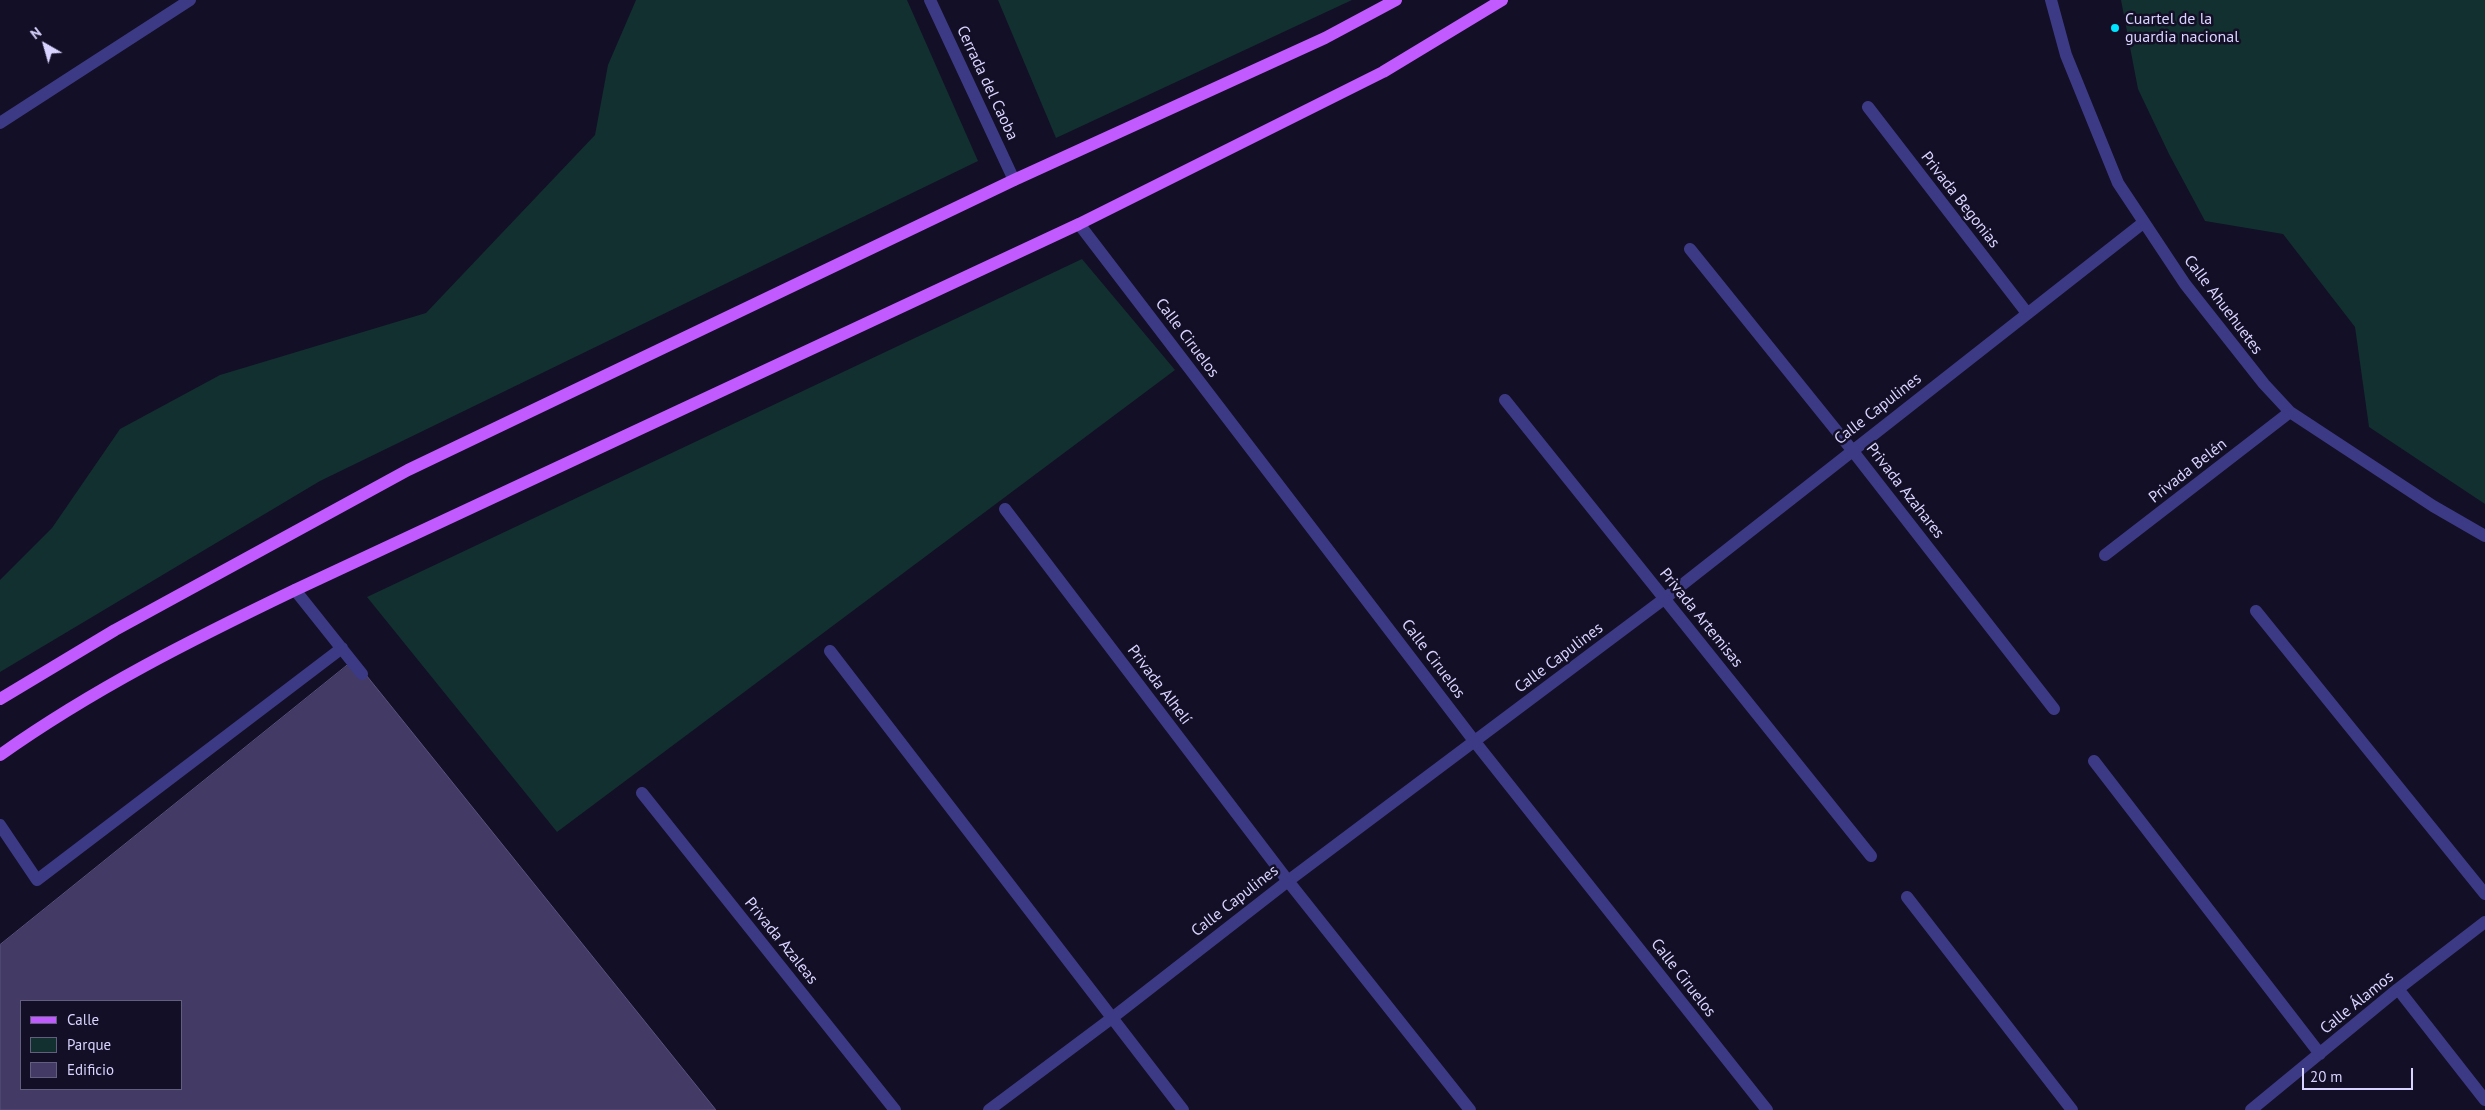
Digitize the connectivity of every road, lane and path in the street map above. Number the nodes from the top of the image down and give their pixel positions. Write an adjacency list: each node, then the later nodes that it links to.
1 (190, 0): 7 (street)
2 (930, 0): 8 (street, Cerrada del Caoba)
3 (1396, 0): 8 (main road)
4 (1502, 0): 10 (main road)
5 (2051, 0): 9 (street, Calle Ahuehuetes)
6 (1868, 107): 12 (street, Privada Begonias)
7 (0, 123)
8 (1014, 180): 25 (main road)
9 (2142, 222): 12 (street, Calle Capulines); 14 (street, Calle Ahuehuetes)
10 (1079, 224): 19 (main road); 27 (street, Calle Ciruelos)
11 (1690, 250): 15 (street, Privada Azahares)
12 (2026, 313): 15 (street, Calle Capulines)
13 (1505, 400): 20 (street, Privada Artemisas)
14 (2290, 412): 17 (street, Calle Ahuehuetes); 18 (street, Privada Belén)
15 (1852, 450): 20 (street, Calle Capulines); 26 (street, Privada Azahares)
16 (1005, 510): 33 (street, Privada Alhelí)
17 (2485, 536)
18 (2105, 555)
19 (296, 590): 22 (street); 28 (main road)
20 (1664, 599): 27 (street, Calle Capulines); 32 (street, Privada Artemisas)
21 (2256, 611): 34 (street)
22 (342, 648): 24 (street); 31 (street)
23 (830, 650): 38 (street)
24 (373, 688)
25 (0, 699)
26 (2054, 709)
27 (1475, 742): 33 (street, Calle Capulines); 45 (street, Calle Ciruelos)
28 (0, 756)
29 (2094, 761): 39 (street)
30 (642, 793): 41 (street, Privada Azaleas)
31 (0, 825)
32 (1871, 856)
33 (1288, 881): 38 (street, Calle Capulines); 44 (street, Privada Alhelí)
34 (2485, 894)
35 (1908, 897): 46 (street)
36 (2485, 922): 37 (street, Calle Álamos)
37 (2398, 989): 39 (street, Calle Álamos); 40 (street)
38 (1112, 1018): 42 (street, Calle Capulines); 43 (street)
39 (2320, 1054): 47 (street, Calle Álamos)
40 (2485, 1100)
41 (895, 1110)
42 (988, 1110)
43 (1183, 1110)
44 (1470, 1110)
45 (1767, 1110)
46 (2072, 1110)
47 (2251, 1110)

